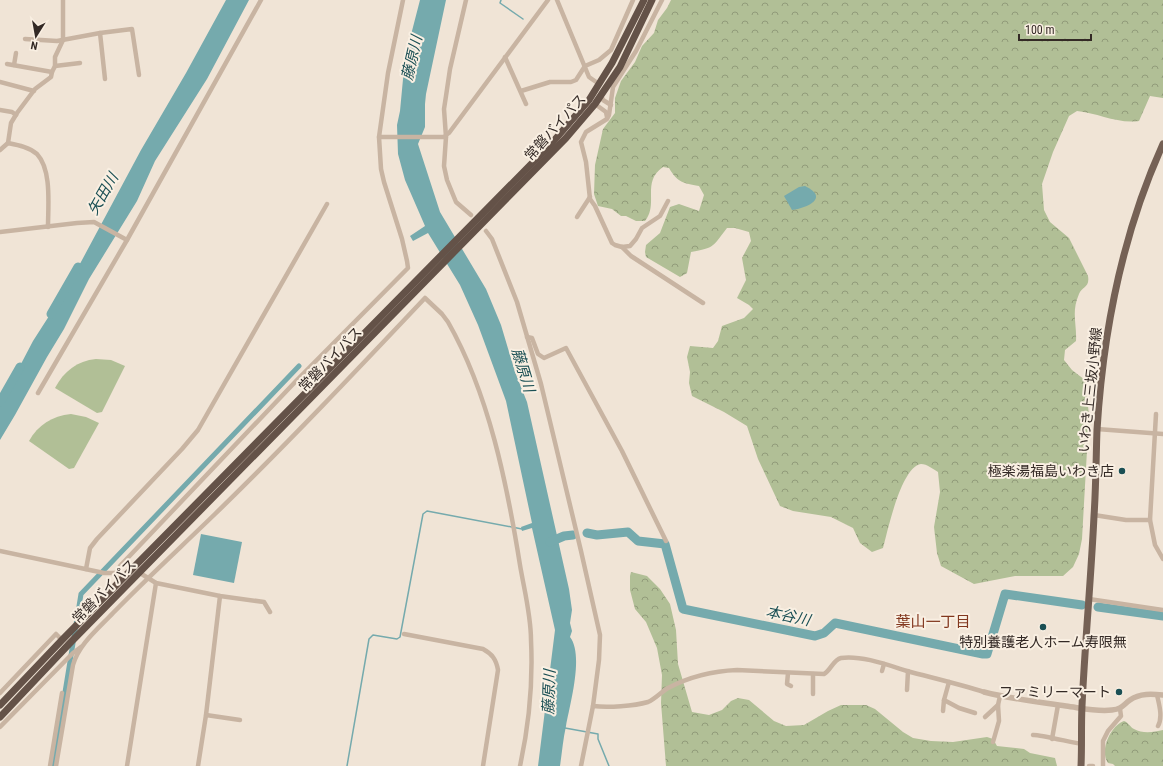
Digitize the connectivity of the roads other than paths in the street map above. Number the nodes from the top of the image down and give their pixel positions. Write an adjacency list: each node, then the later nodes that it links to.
1 (63, 0): 13 (street)
2 (260, 0): 48 (street)
3 (403, 0): 36 (street)
4 (466, 0): 35 (street)
5 (548, 0): 15 (street)
6 (557, 0): 20 (street)
7 (634, 0): 20 (street)
8 (644, 0): 25 (highway, 常磐バイパス)
9 (652, 0): 28 (highway, 常磐バイパス)
10 (662, 0): 31 (street)
11 (100, 32): 13 (street); 22 (street); 23 (street)
12 (25, 39): 13 (street)
13 (63, 40): 19 (street)
14 (16, 52): 18 (street)
15 (505, 57): 27 (street); 35 (street)
16 (80, 63): 19 (street)
17 (7, 64): 18 (street)
18 (14, 66): 21 (street)
19 (55, 66): 21 (street)
20 (585, 66): 25 (street); 27 (street)
21 (52, 72): 26 (street)
22 (139, 75)
23 (105, 79)
24 (0, 82): 26 (street)
25 (599, 84): 44 (highway, 常磐バイパス)
26 (34, 91): 33 (street)
27 (520, 91): 29 (street)
28 (601, 95): 30 (highway, 常磐バイパス); 31 (street)
29 (526, 104)
30 (595, 104): 34 (street); 44 (highway, 常磐バイパス)
31 (611, 105): 34 (street)
32 (0, 110): 33 (street)
33 (16, 115): 37 (street)
34 (607, 119): 40 (street)
35 (446, 136): 36 (street); 44 (street)
36 (378, 137): 64 (street)
37 (8, 144): 39 (street); 45 (street)
38 (1163, 144): 55 (main road, いわき上三坂小野線)
39 (0, 150)
40 (590, 197): 43 (street); 49 (street)
41 (668, 201): 49 (street)
42 (327, 204): 63 (street)
43 (577, 217)
44 (474, 222): 50 (highway, 常磐バイパス)
45 (48, 227): 47 (street); 48 (street)
46 (486, 231): 52 (street)
47 (0, 232)
48 (126, 239): 53 (street)
49 (622, 247): 51 (street)
50 (426, 276): 65 (highway, 常磐バイパス); 67 (highway, 常磐バイパス)
51 (703, 303)
52 (527, 337): 60 (street); 94 (street)
53 (38, 393)
54 (1156, 414): 56 (street)
55 (1097, 429): 56 (street); 58 (main road, いわき上三坂小野線)
56 (1155, 434): 57 (street); 59 (street)
57 (1163, 434)
58 (1094, 515): 59 (street); 70 (main road, いわき上三坂小野線)
59 (1150, 520): 62 (street)
60 (666, 541)
61 (0, 551): 63 (street)
62 (1163, 559)
63 (86, 569): 64 (street)
64 (116, 573): 67 (street)
65 (140, 573): 66 (street); 101 (highway, 常磐バイパス)
66 (148, 578): 68 (street); 75 (street); 114 (street)
67 (123, 579): 74 (highway, 常磐バイパス)
68 (156, 583): 69 (street); 111 (street)
69 (220, 596): 72 (street); 99 (street)
70 (1089, 599): 71 (street); 95 (main road, いわき上三坂小野線)
71 (1163, 610)
72 (270, 612)
73 (404, 634): 113 (street)
74 (62, 640): 86 (street); 92 (highway, 常磐バイパス)
75 (83, 645): 104 (street); 110 (street)
76 (884, 664): 77 (street); 78 (street); 80 (street)
77 (908, 671): 81 (street); 83 (street)
78 (882, 672)
79 (788, 673): 80 (street); 82 (street); 94 (street)
80 (813, 674): 87 (street)
81 (949, 682): 84 (street); 90 (street)
82 (791, 686)
83 (907, 690)
84 (984, 692): 89 (street)
85 (62, 693): 109 (street)
86 (0, 694)
87 (813, 694)
88 (1160, 695): 96 (street); 103 (street)
89 (1000, 696): 91 (street); 93 (street)
90 (944, 700): 97 (street); 98 (street)
91 (1058, 704): 95 (street); 106 (street)
92 (0, 705)
93 (998, 705): 100 (street); 107 (street)
94 (593, 706): 115 (street)
95 (1082, 708): 96 (street); 108 (main road, いわき上三坂小野線)
96 (1120, 708): 119 (street)
97 (943, 711)
98 (975, 713)
99 (206, 715): 102 (street); 112 (street)
100 (985, 716)
101 (0, 717)
102 (240, 720)
103 (1158, 726)
104 (0, 727)
105 (1033, 735): 106 (street)
106 (1052, 739): 108 (street)
107 (993, 742)
108 (1082, 744): 116 (main road, いわき上三坂小野線)
109 (50, 766)
110 (56, 766)
111 (127, 766)
112 (198, 766)
113 (483, 766)
114 (520, 766)
115 (581, 766)
116 (1082, 766)
117 (1089, 766): 118 (street)
118 (1093, 766)
119 (1103, 766)

